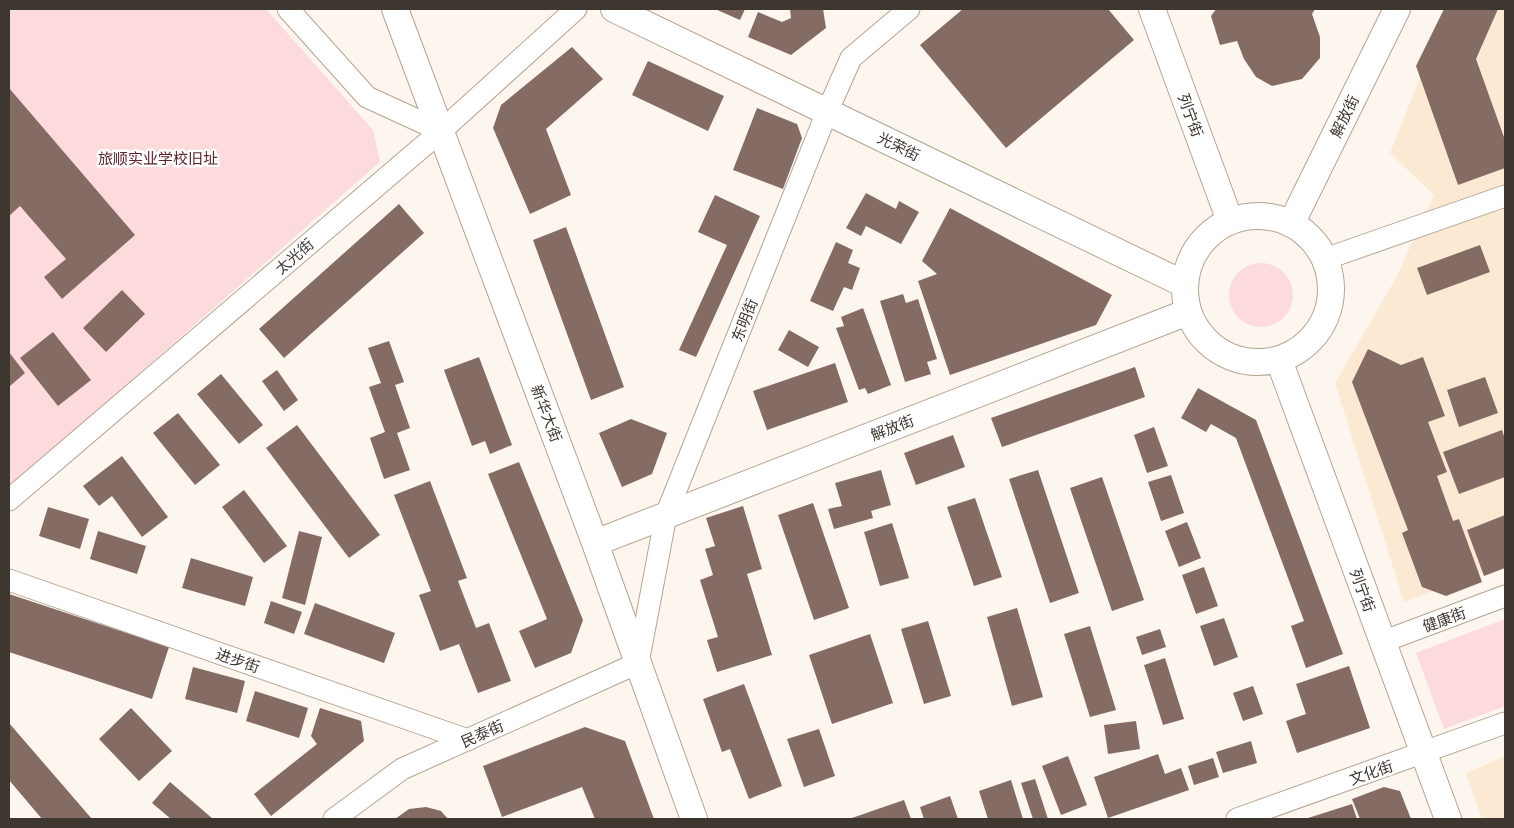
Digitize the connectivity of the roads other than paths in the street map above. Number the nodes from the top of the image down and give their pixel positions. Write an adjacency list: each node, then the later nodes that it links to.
1 (288, 9): 9 (street)
2 (395, 9): 9 (street, 新华大街)
3 (576, 9): 9 (street, 太光街)
4 (614, 9): 8 (street, 光荣街)
5 (909, 9): 8 (street, 东明街)
6 (1152, 9): 11 (street, 列宁街)
7 (1397, 9): 12 (street, 解放街)
8 (827, 112): 14 (street, 光荣街); 18 (street, 东明街)
9 (441, 130): 17 (street, 太光街); 19 (street, 新华大街)
10 (1505, 196): 13 (street)
11 (1230, 220): 12 (street); 14 (street)
12 (1291, 224): 13 (street)
13 (1325, 259): 16 (street)
14 (1184, 284): 15 (street)
15 (1188, 312): 16 (street); 18 (street, 解放街)
16 (1279, 360): 22 (street, 列宁街)
17 (9, 500)
18 (666, 515): 19 (street, 解放街); 23 (street, 东明街)
19 (596, 543): 23 (street, 新华大街)
20 (9, 580): 25 (street, 进步街)
21 (1505, 596): 22 (street, 健康街)
22 (1382, 642): 26 (street, 列宁街)
23 (638, 662): 25 (street, 民泰街); 28 (street, 新华大街)
24 (1505, 723): 26 (street, 文化街)
25 (468, 740): 27 (street, 民泰街)
26 (1424, 753): 29 (street, 文化街); 30 (street, 列宁街)
27 (334, 819)
28 (694, 819)
29 (1237, 819)
30 (1448, 819)

